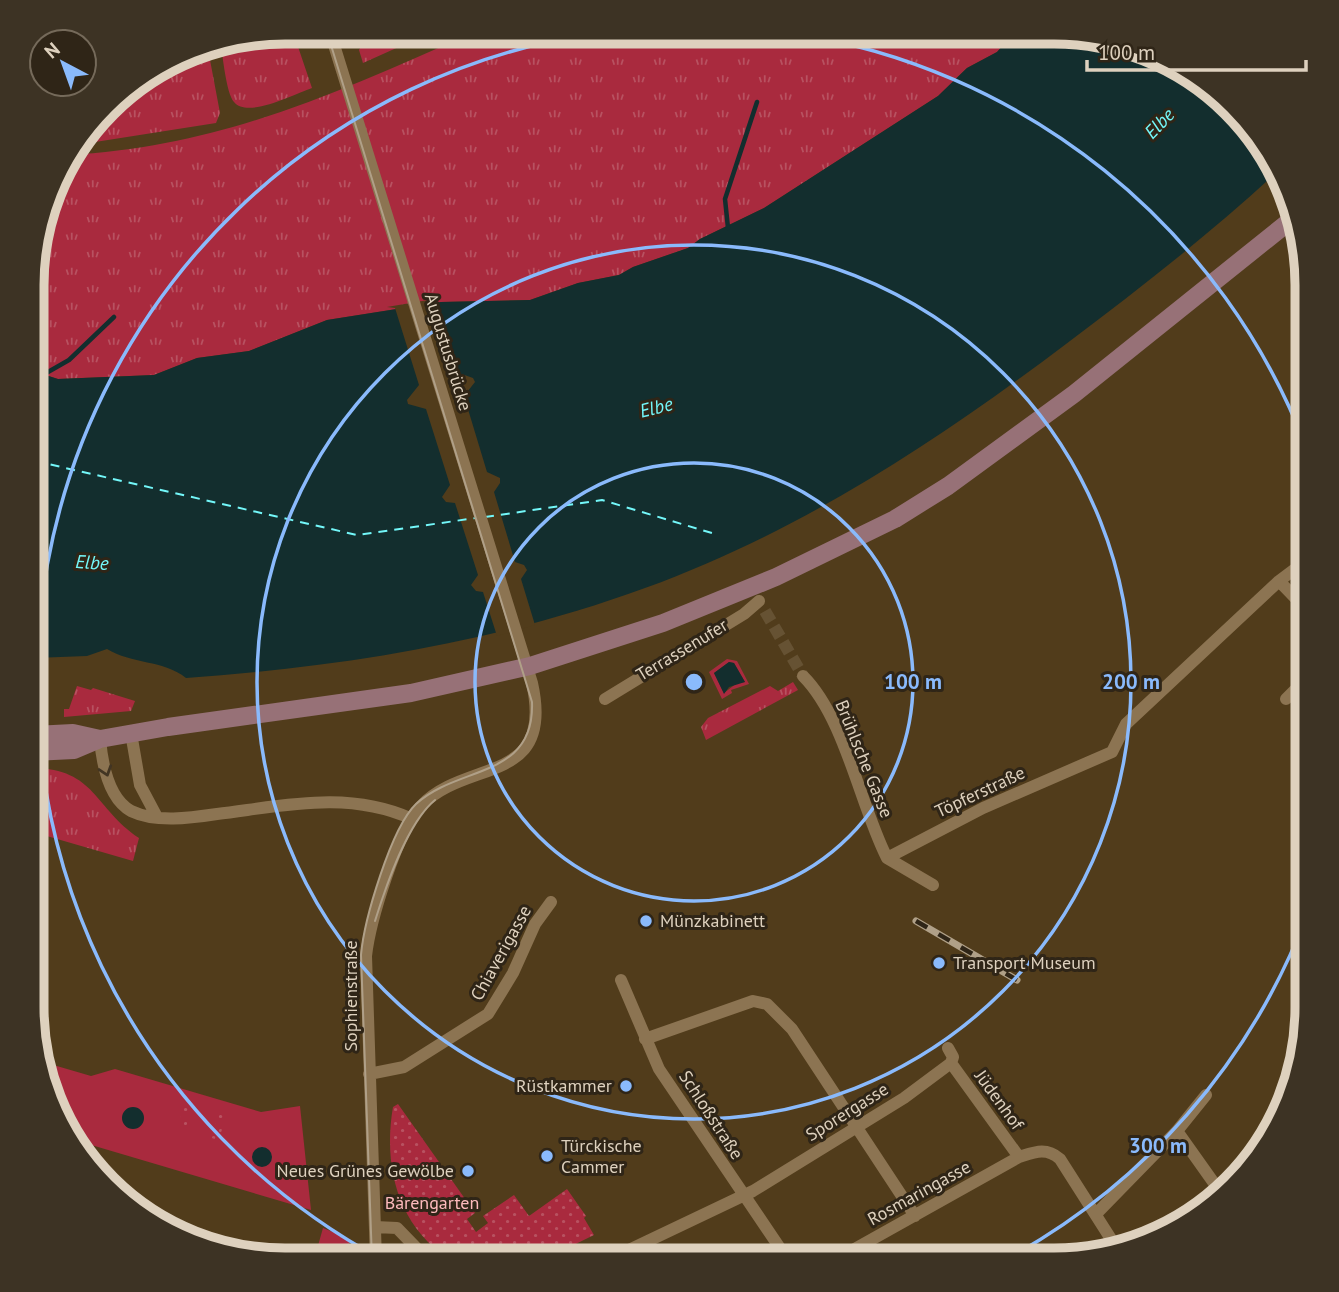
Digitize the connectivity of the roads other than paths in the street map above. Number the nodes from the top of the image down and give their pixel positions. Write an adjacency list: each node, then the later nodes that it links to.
1 (334, 44): 8 (street, Augustusbrücke)
2 (1287, 223): 6 (main road)
3 (1295, 573): 4 (street, Töpferstraße)
4 (1279, 581): 5 (street); 18 (street, Töpferstraße)
5 (1295, 598)
6 (758, 600): 10 (street, Terrassenufer); 12 (main road)
7 (803, 676): 18 (street, Brühlsche Gasse)
8 (532, 682): 17 (street, Sophienstraße)
9 (1295, 690): 11 (street)
10 (605, 699)
11 (1286, 699)
12 (131, 733): 14 (main road); 16 (street)
13 (44, 734): 14 (main road)
14 (100, 739): 15 (main road); 16 (street, one-way to 16)
15 (44, 751)
16 (157, 817): 17 (street)
17 (412, 819): 25 (street, Sophienstraße)
18 (887, 858): 19 (street)
19 (933, 885)
20 (551, 902): 25 (street, Chiaverigasse)
21 (621, 980): 22 (street, Schloßstraße)
22 (645, 1039): 27 (street); 31 (street, Schloßstraße)
23 (948, 1048): 24 (street)
24 (951, 1063): 27 (street, Sporergasse); 29 (street, Jüdenhof)
25 (369, 1074): 34 (street, Sophienstraße)
26 (1206, 1095): 28 (street)
27 (857, 1126): 31 (street, Sporergasse); 33 (street)
28 (1177, 1131): 30 (street); 32 (street)
29 (1019, 1157): 32 (street); 33 (street, Rosmaringasse)
30 (1216, 1185)
31 (743, 1195): 38 (street, Sporergasse); 39 (street, Schloßstraße)
32 (1097, 1213): 35 (street)
33 (915, 1216): 40 (street, Rosmaringasse)
34 (375, 1227): 36 (street, Sophienstraße); 37 (street)
35 (1112, 1241)
36 (376, 1248)
37 (416, 1248)
38 (643, 1248)
39 (780, 1248)
40 (857, 1248)

